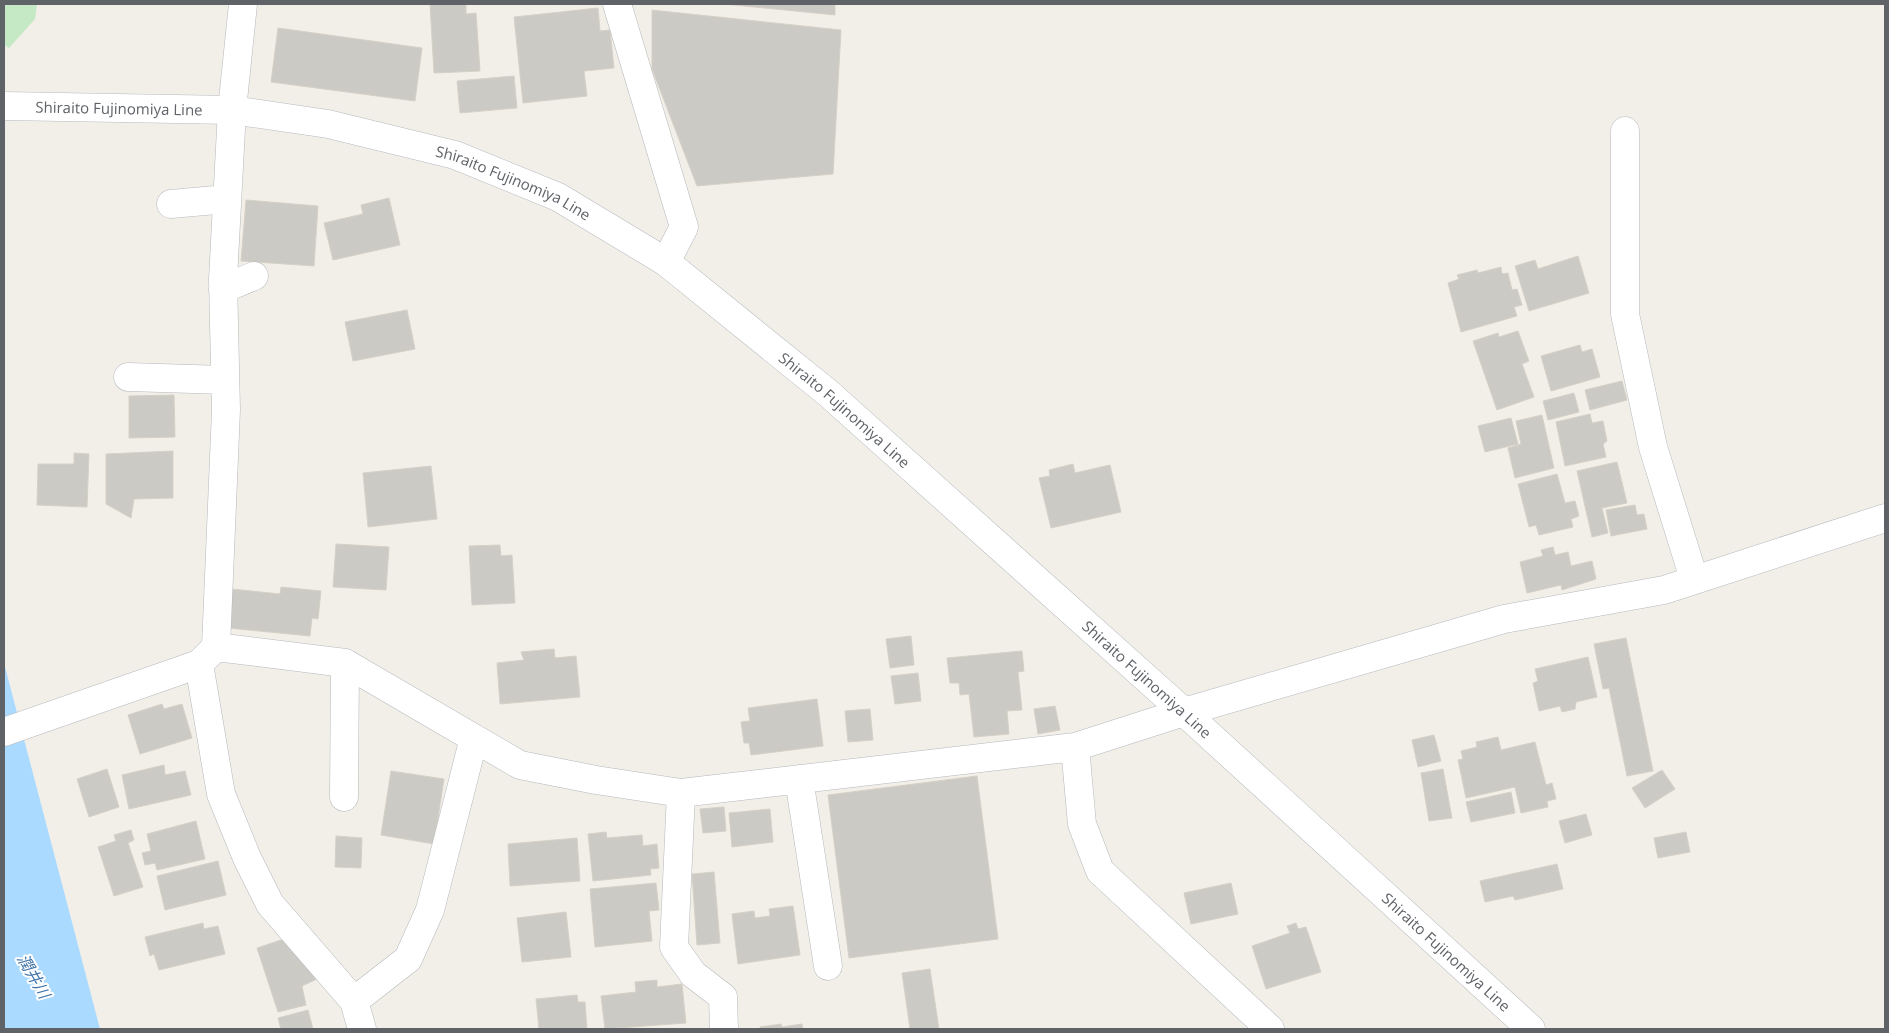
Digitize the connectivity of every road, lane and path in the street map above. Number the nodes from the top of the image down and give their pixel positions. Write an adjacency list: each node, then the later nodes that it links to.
1 (242, 4): 4 (street)
2 (617, 4): 8 (street)
3 (4, 106): 4 (street, Shiraito Fujinomiya Line)
4 (232, 110): 6 (street); 8 (street, Shiraito Fujinomiya Line)
5 (1626, 131): 14 (street)
6 (227, 199): 7 (street); 10 (street)
7 (171, 204)
8 (666, 262): 17 (street, Shiraito Fujinomiya Line)
9 (254, 276): 10 (street)
10 (223, 289): 12 (street)
11 (128, 377): 12 (street)
12 (225, 380): 15 (street)
13 (1885, 518): 14 (street)
14 (1694, 579): 17 (street)
15 (208, 655): 16 (street); 18 (street); 25 (street)
16 (345, 663): 19 (street); 23 (street)
17 (1184, 712): 20 (street); 29 (street, Shiraito Fujinomiya Line)
18 (4, 732)
19 (474, 738): 22 (street); 25 (street)
20 (1075, 747): 21 (street); 28 (street)
21 (799, 779): 22 (street); 24 (street)
22 (681, 793): 27 (street)
23 (344, 798)
24 (828, 966)
25 (354, 1000): 26 (street)
26 (362, 1029)
27 (724, 1029)
28 (1270, 1029)
29 (1531, 1029)

